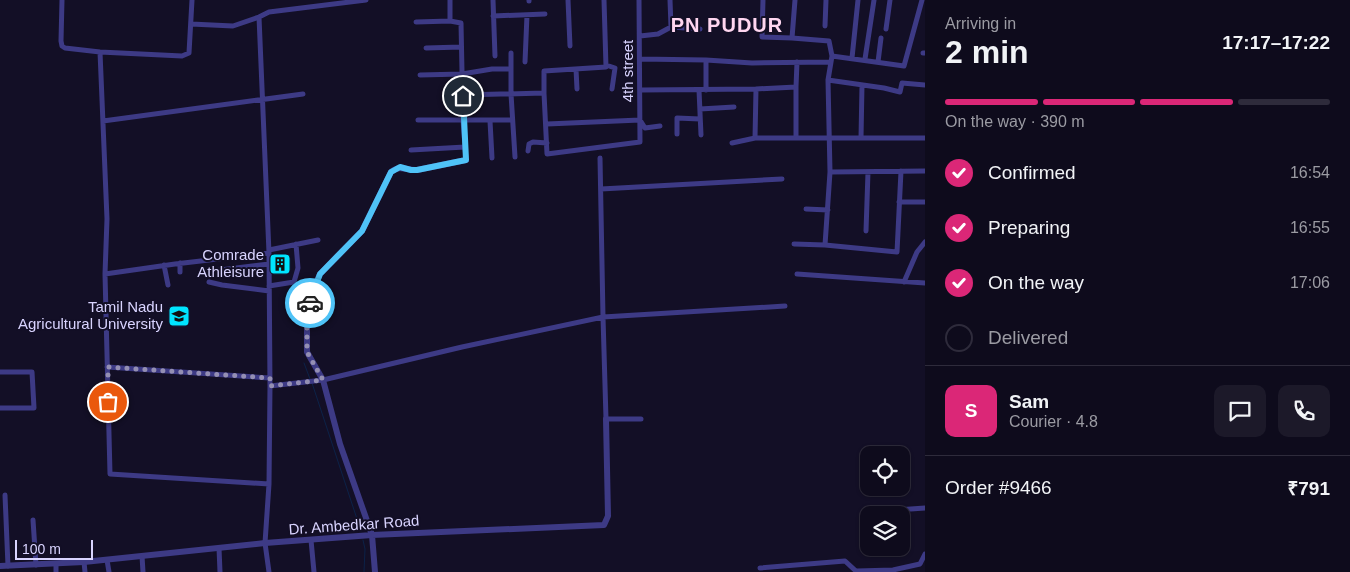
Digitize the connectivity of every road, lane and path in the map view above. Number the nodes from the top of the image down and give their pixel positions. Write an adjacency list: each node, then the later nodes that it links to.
1 (62, 0): 34 (street)
2 (192, 0): 23 (street)
3 (366, 0): 20 (street)
4 (450, 0): 21 (street)
5 (493, 0): 19 (street)
6 (568, 0): 31 (street)
7 (604, 0): 46 (street)
8 (639, 0): 28 (street, 4th street)
9 (670, 0): 25 (street)
10 (763, 0): 29 (street)
11 (795, 0): 29 (street)
12 (826, 0): 24 (street)
13 (858, 0): 38 (street)
14 (874, 0): 40 (street)
15 (890, 0): 27 (street)
16 (922, 0): 45 (street)
17 (527, 14): 18 (street); 19 (street); 42 (street)
18 (545, 14)
19 (493, 16): 36 (street)
20 (259, 17): 23 (street); 65 (street)
21 (450, 21): 22 (street); 32 (street)
22 (416, 22)
23 (191, 24): 34 (street)
24 (826, 26)
25 (671, 27): 26 (street); 28 (street)
26 (700, 29)
27 (886, 29)
28 (640, 36): 39 (street, 4th street)
29 (792, 38): 37 (street)
30 (881, 38): 45 (street)
31 (570, 46)
32 (461, 47): 33 (street); 49 (street)
33 (426, 48)
34 (100, 52): 73 (street)
35 (511, 53): 47 (street)
36 (494, 56)
37 (832, 56): 38 (street); 44 (street)
38 (852, 58): 40 (street)
39 (640, 59): 41 (street); 58 (street, 4th street)
40 (865, 59): 45 (street)
41 (706, 60): 43 (street); 60 (street)
42 (525, 62)
43 (797, 62): 44 (street); 54 (street)
44 (831, 62): 51 (street)
45 (878, 62)
46 (606, 65): 48 (street); 55 (street)
47 (511, 69): 49 (street); 63 (street)
48 (576, 69): 56 (street); 61 (street)
49 (462, 74): 50 (street); 64 (street)
50 (420, 75)
51 (828, 80): 53 (street); 81 (street)
52 (925, 85): 53 (street)
53 (862, 86): 82 (street)
54 (796, 87): 57 (street); 80 (street)
55 (612, 88)
56 (577, 89)
57 (756, 89): 60 (street); 79 (street)
58 (640, 90): 59 (street); 72 (street, 4th street)
59 (699, 90): 60 (street); 67 (street)
60 (706, 90)
61 (544, 93): 63 (street); 75 (street)
62 (303, 94): 65 (street)
63 (511, 94): 64 (street); 71 (street)
64 (463, 96): 70 (street)
65 (263, 99): 73 (street); 109 (street)
66 (734, 107): 67 (street)
67 (700, 108): 68 (street)
68 (700, 119): 77 (street); 78 (street)
69 (418, 120): 70 (street)
70 (463, 120): 74 (street); 86 (street)
71 (512, 120): 74 (street); 89 (street)
72 (640, 120): 75 (street); 76 (street); 85 (street, 4th street)
73 (103, 121): 115 (street)
74 (490, 121): 90 (street)
75 (547, 124): 85 (street)
76 (660, 126)
77 (677, 134)
78 (701, 135)
79 (755, 138): 80 (street); 84 (street)
80 (796, 138): 81 (street)
81 (830, 138): 82 (street); 95 (street)
82 (862, 138): 83 (street)
83 (925, 138)
84 (732, 142)
85 (547, 143): 88 (street)
86 (465, 147): 87 (street); 92 (street)
87 (411, 150)
88 (528, 151)
89 (515, 156)
90 (492, 158)
91 (600, 158): 98 (street)
92 (466, 160): 127 (street)
93 (901, 171): 94 (street); 96 (street); 99 (street)
94 (925, 171)
95 (830, 172): 96 (street); 102 (street)
96 (868, 172): 103 (street)
97 (782, 179): 98 (street)
98 (601, 189): 123 (street)
99 (899, 202): 100 (street); 108 (street)
100 (925, 202)
101 (806, 209): 102 (street)
102 (828, 210): 108 (street)
103 (866, 231)
104 (318, 240): 106 (street)
105 (925, 242): 118 (street)
106 (296, 244): 109 (street); 121 (street)
107 (794, 244): 108 (street)
108 (825, 246)
109 (269, 251): 110 (street); 111 (street)
110 (180, 263): 112 (street); 114 (street)
111 (269, 264): 113 (street); 121 (street)
112 (164, 265): 115 (street); 120 (street)
113 (212, 270)
114 (180, 272)
115 (106, 274): 124 (street)
116 (797, 274): 118 (street)
117 (209, 282): 121 (street)
118 (904, 282): 119 (street)
119 (925, 283)
120 (168, 285)
121 (269, 288): 126 (street)
122 (786, 306): 123 (street)
123 (603, 317): 127 (street); 130 (street)
124 (108, 367): 126 (street); 132 (street)
125 (0, 372): 129 (street)
126 (270, 378): 128 (street)
127 (323, 380): 128 (street); 137 (street)
128 (270, 386): 132 (street)
129 (0, 408)
130 (606, 419): 131 (street); 137 (street, Dr. Ambedkar Road)
131 (641, 419)
132 (269, 484): 139 (street)
133 (5, 494): 148 (street)
134 (925, 509): 135 (street)
135 (910, 510)
136 (34, 520): 146 (street)
137 (372, 535): 138 (street, Dr. Ambedkar Road); 157 (street)
138 (311, 540): 139 (street, Dr. Ambedkar Road); 156 (street)
139 (265, 543): 140 (street, Dr. Ambedkar Road); 155 (street)
140 (219, 548): 142 (street, Dr. Ambedkar Road); 154 (street)
141 (925, 554): 158 (street)
142 (142, 556): 143 (street, Dr. Ambedkar Road); 153 (street)
143 (107, 560): 144 (street, Dr. Ambedkar Road); 152 (street)
144 (84, 562): 145 (street, Dr. Ambedkar Road); 151 (street)
145 (56, 564): 146 (street, Dr. Ambedkar Road); 150 (street)
146 (36, 565): 148 (street, Dr. Ambedkar Road)
147 (0, 566): 148 (street, Dr. Ambedkar Road)
148 (8, 566)
149 (760, 568): 158 (street)
150 (56, 572)
151 (85, 572)
152 (109, 572)
153 (144, 572)
154 (220, 572)
155 (269, 572)
156 (314, 572)
157 (375, 572)
158 (857, 572)

